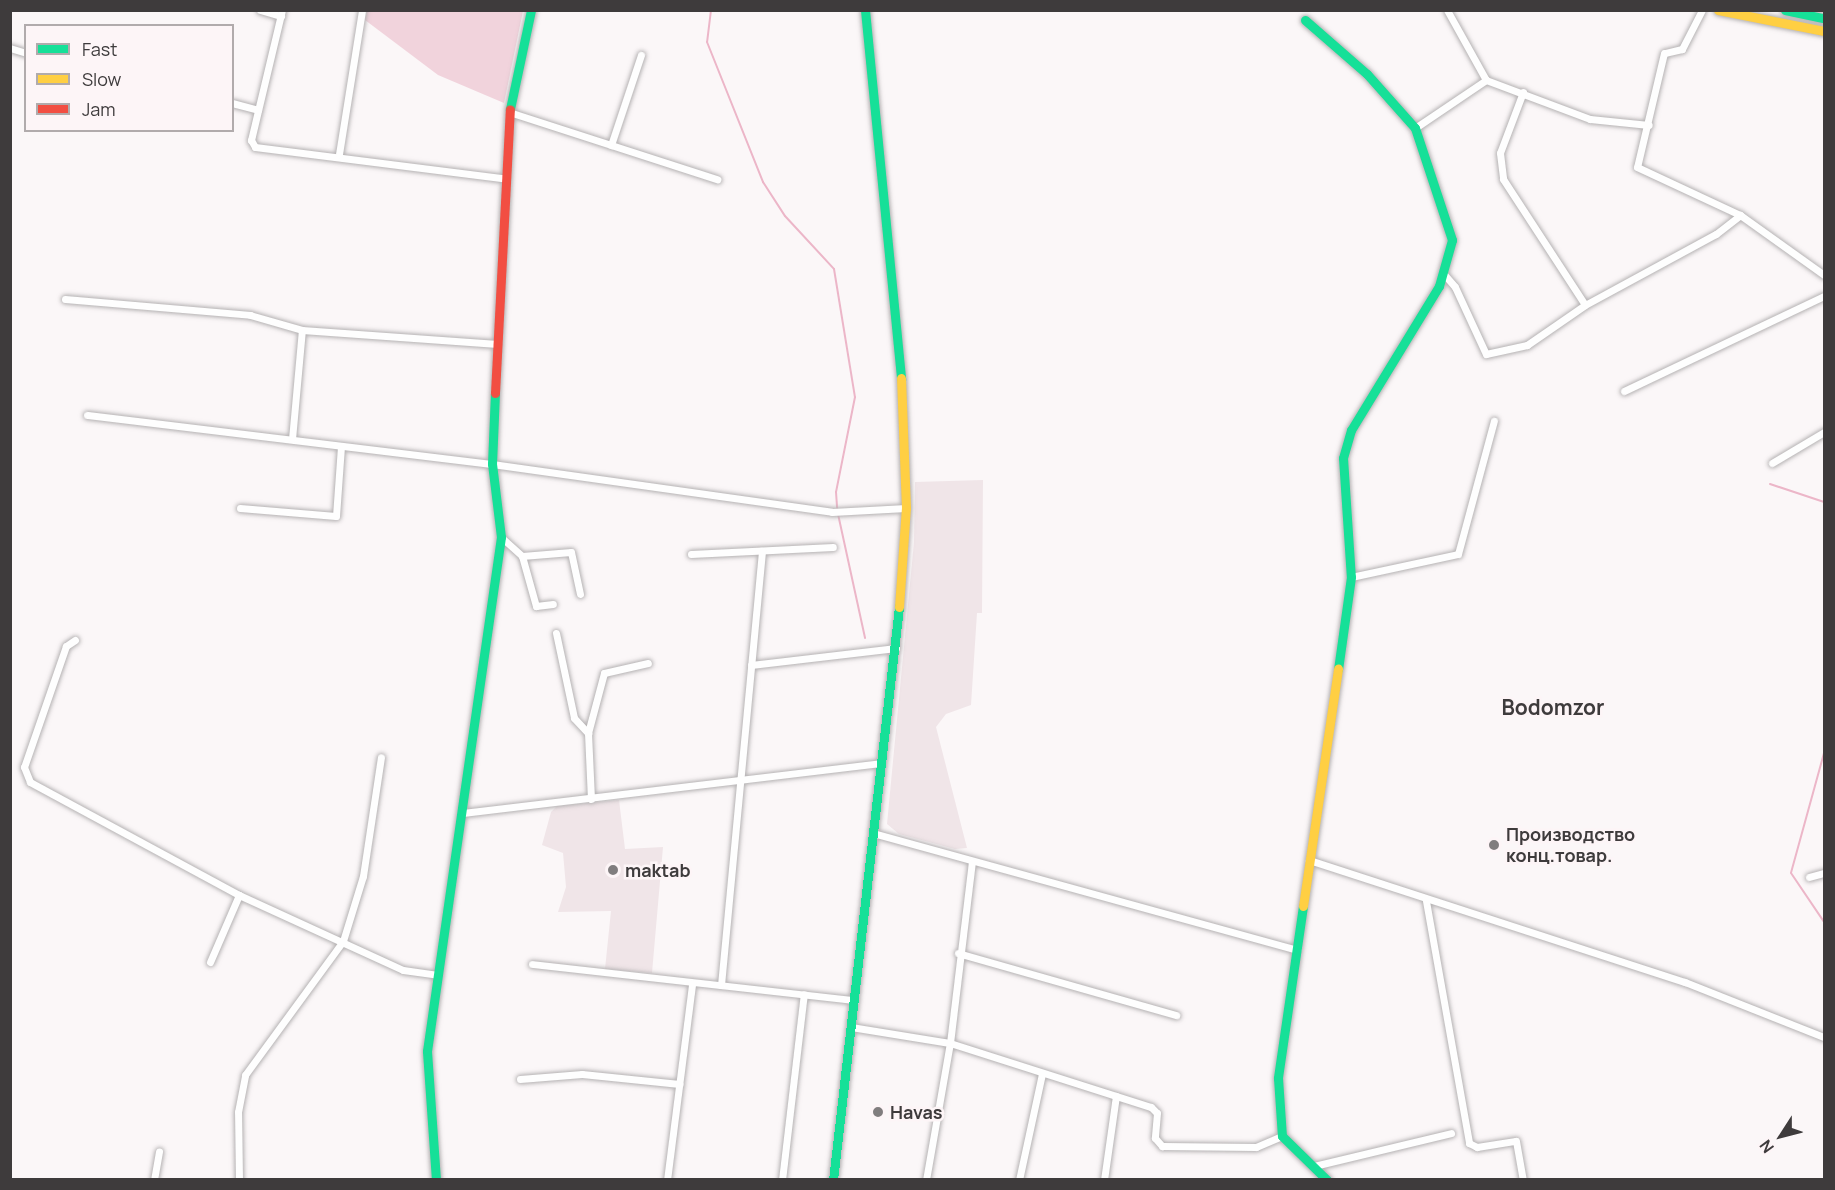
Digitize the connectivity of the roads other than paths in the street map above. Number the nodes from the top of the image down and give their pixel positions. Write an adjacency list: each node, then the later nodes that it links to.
1 (260, 10): 9 (street)
2 (362, 10): 22 (street)
3 (531, 10): 18 (main road)
4 (865, 10): 42 (main road)
5 (1448, 10): 14 (street)
6 (1702, 10): 19 (street)
7 (1718, 10): 12 (main road)
8 (1785, 10): 10 (main road)
9 (282, 13): 17 (street)
10 (1824, 18)
11 (1305, 20): 20 (main road)
12 (1824, 31)
13 (641, 55): 21 (street)
14 (1486, 80): 15 (street); 20 (street)
15 (1523, 92): 19 (street); 30 (street)
16 (234, 104): 17 (street)
17 (258, 110): 22 (street)
18 (509, 112): 21 (street); 23 (main road)
19 (1649, 125): 25 (street)
20 (1415, 128): 26 (main road)
21 (611, 145): 24 (street)
22 (339, 154): 23 (street)
23 (507, 179): 32 (main road)
24 (717, 179)
25 (1740, 215): 27 (street); 30 (street)
26 (1443, 273): 30 (street); 48 (main road)
27 (1824, 276)
28 (1824, 296): 33 (street)
29 (65, 299): 31 (street)
30 (1585, 305)
31 (302, 330): 32 (street); 37 (street)
32 (497, 344): 40 (main road)
33 (1624, 391)
34 (87, 415): 37 (street)
35 (1494, 422): 48 (street)
36 (1824, 432): 39 (street)
37 (292, 439): 38 (street)
38 (341, 447): 40 (street); 41 (street)
39 (1773, 463)
40 (492, 464): 42 (street); 43 (main road)
41 (240, 508)
42 (906, 508): 53 (main road)
43 (501, 537): 47 (street); 61 (main road)
44 (833, 547): 45 (street)
45 (762, 551): 46 (street); 55 (street)
46 (691, 554)
47 (522, 556): 49 (street); 50 (street)
48 (1351, 577): 63 (main road)
49 (580, 594)
50 (553, 604)
51 (556, 633): 56 (street)
52 (75, 640): 67 (street)
53 (896, 648): 55 (street); 58 (main road)
54 (648, 663): 56 (street)
55 (751, 665): 59 (street)
56 (588, 733): 60 (street)
57 (381, 757): 69 (street)
58 (881, 763): 59 (street); 62 (main road)
59 (740, 782): 60 (street); 76 (street)
60 (591, 799): 61 (street)
61 (462, 813): 74 (main road)
62 (873, 833): 64 (street); 78 (main road)
63 (1308, 860): 68 (street); 70 (main road)
64 (972, 862): 70 (street); 71 (street)
65 (1824, 873): 66 (street)
66 (1809, 877)
67 (238, 895): 69 (street); 72 (street)
68 (1425, 901): 81 (street); 101 (street)
69 (343, 941): 74 (street); 92 (street)
70 (1297, 950): 88 (main road)
71 (958, 953): 79 (street); 82 (street)
72 (210, 962)
73 (532, 964): 75 (street)
74 (438, 975): 93 (main road)
75 (692, 984): 76 (street); 85 (street)
76 (721, 985): 77 (street)
77 (804, 994): 78 (street); 95 (street)
78 (855, 1000): 80 (main road)
79 (1176, 1015)
80 (852, 1027): 82 (street); 96 (main road)
81 (1824, 1037)
82 (950, 1043): 83 (street); 97 (street)
83 (1042, 1074): 86 (street); 98 (street)
84 (520, 1079): 85 (street)
85 (679, 1084): 94 (street)
86 (1116, 1096): 88 (street); 99 (street)
87 (1451, 1133): 90 (street)
88 (1282, 1136): 90 (main road)
89 (159, 1151): 91 (street)
90 (1314, 1166): 100 (main road)
91 (154, 1179)
92 (239, 1179)
93 (436, 1179)
94 (667, 1179)
95 (782, 1179)
96 (833, 1179)
97 (926, 1179)
98 (1018, 1179)
99 (1104, 1179)
100 (1327, 1179)
101 (1523, 1179)

